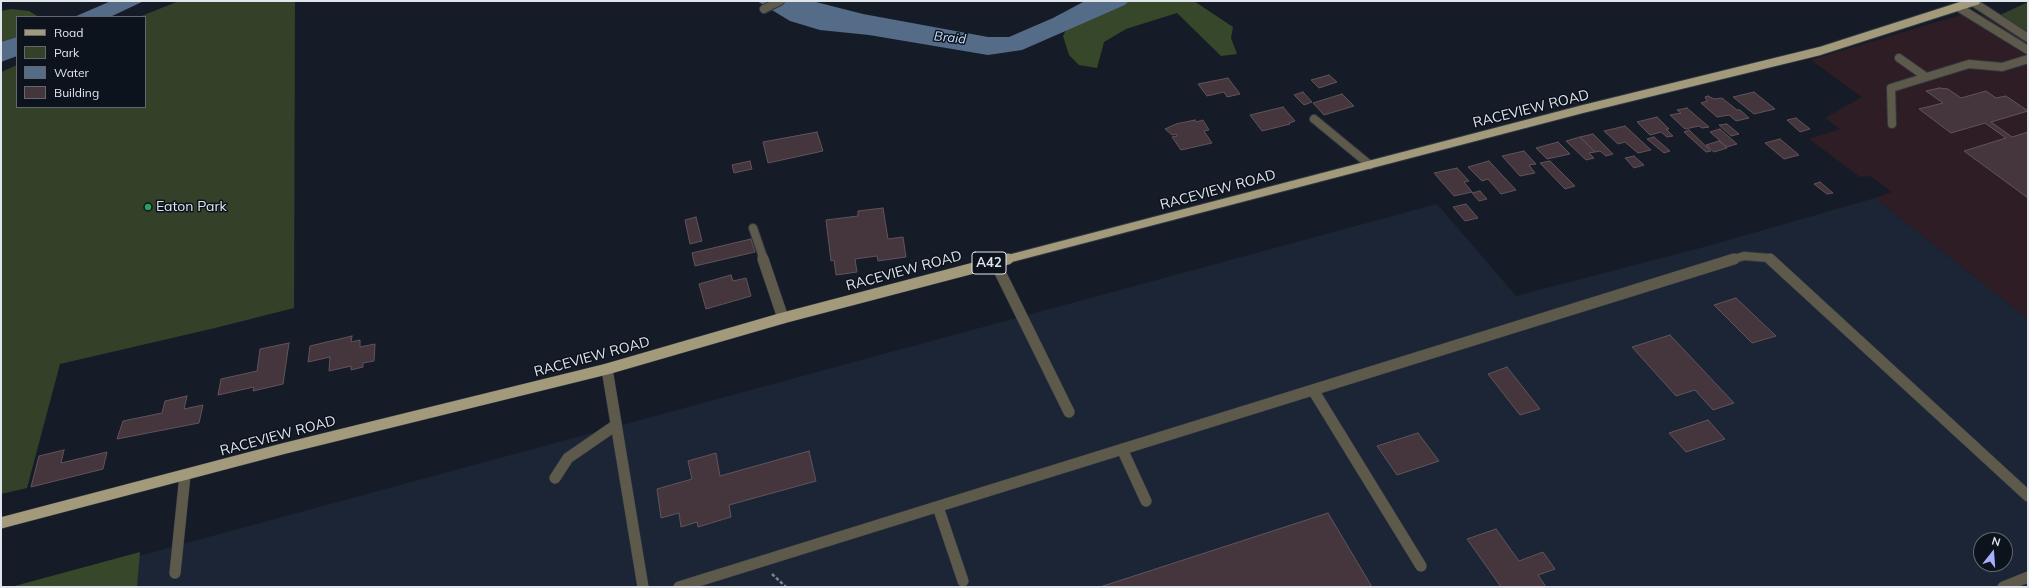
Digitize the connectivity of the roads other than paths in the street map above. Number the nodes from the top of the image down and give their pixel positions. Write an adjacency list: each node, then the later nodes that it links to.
1 (780, 1): 4 (lane)
2 (1974, 2): 3 (main road, RACEVIEW ROAD / A42); 5 (lane)
3 (1958, 7): 6 (lane); 12 (main road, RACEVIEW ROAD / A42)
4 (764, 9)
5 (2028, 38)
6 (2028, 50)
7 (1899, 58): 9 (lane)
8 (2028, 59): 9 (lane)
9 (1926, 77): 11 (lane)
10 (1314, 118): 12 (lane)
11 (1892, 124)
12 (1370, 165): 14 (main road, RACEVIEW ROAD / A42)
13 (753, 228): 15 (lane)
14 (995, 262): 15 (main road, RACEVIEW ROAD / A42); 18 (lane)
15 (783, 318): 16 (main road, RACEVIEW ROAD / A42)
16 (606, 369): 19 (lane); 21 (main road, RACEVIEW ROAD / A42)
17 (1313, 390): 20 (lane); 23 (lane); 27 (lane)
18 (1069, 412)
19 (616, 425): 22 (lane); 31 (lane)
20 (1122, 450): 24 (lane); 25 (lane)
21 (185, 475): 26 (main road, RACEVIEW ROAD / A42); 28 (lane)
22 (555, 478)
23 (2028, 496)
24 (1146, 501)
25 (938, 507): 30 (lane); 32 (lane)
26 (1, 523)
27 (1421, 566)
28 (175, 573)
29 (2028, 577): 33 (lane)
30 (963, 581)
31 (643, 587)
32 (679, 587)
33 (2003, 587)

